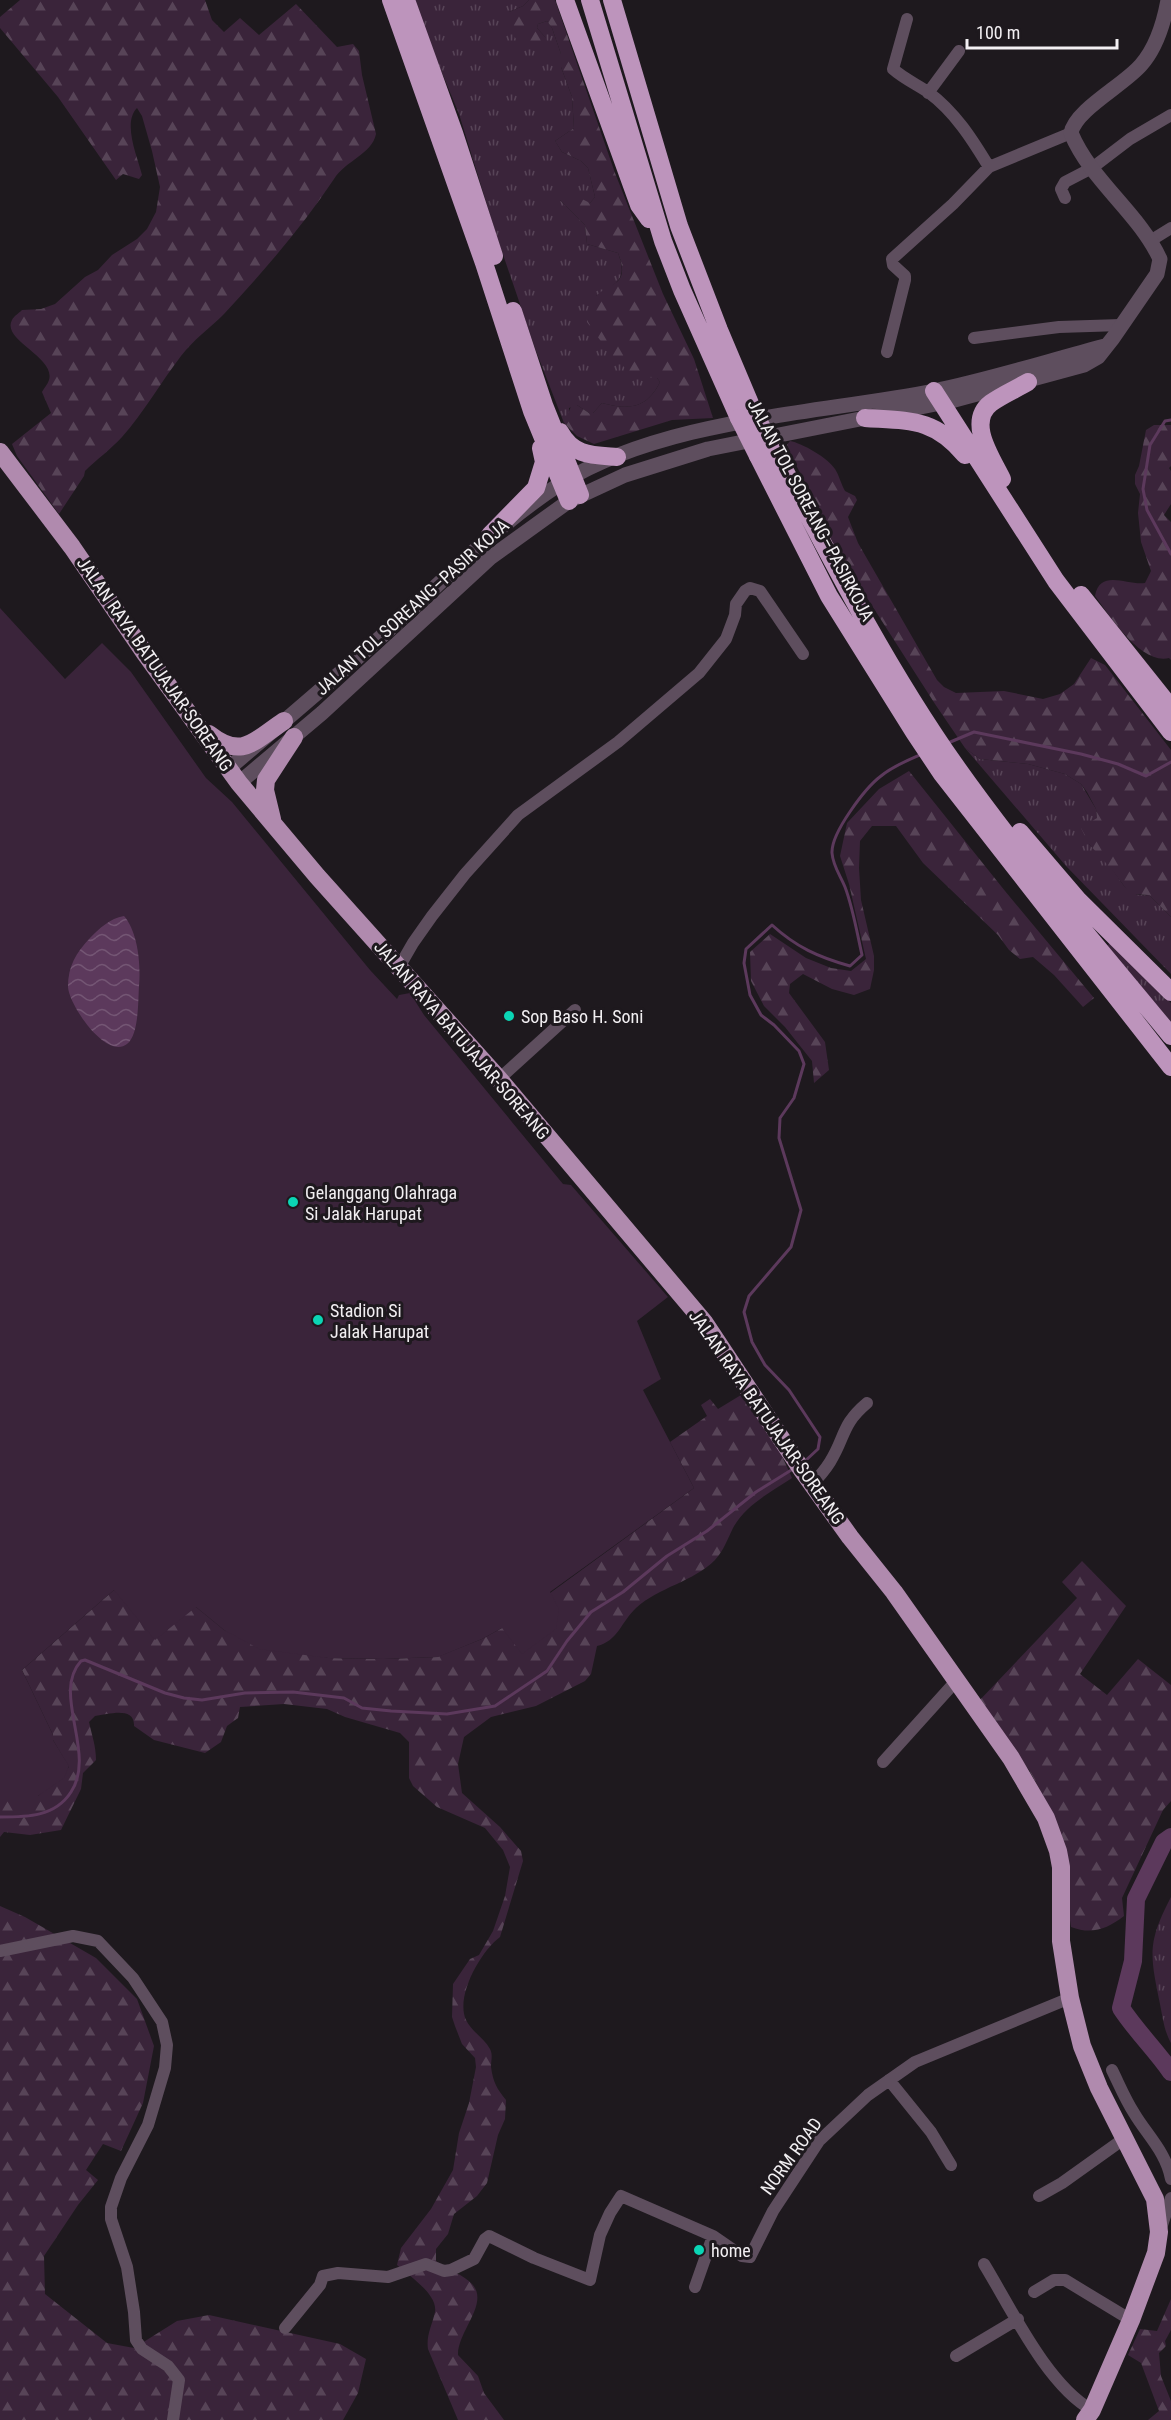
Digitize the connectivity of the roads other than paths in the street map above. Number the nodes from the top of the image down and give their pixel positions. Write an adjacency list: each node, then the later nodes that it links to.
1 (391, 0): 24 (highway)
2 (406, 0): 24 (highway)
3 (565, 0): 16 (highway)
4 (590, 0): 16 (highway, JALAN TOL SOREANG–PASIRKOJA)
5 (612, 0): 25 (highway, JALAN TOL SOREANG–PASIRKOJA)
6 (1168, 0): 11 (street)
7 (907, 19): 9 (street)
8 (959, 51): 9 (street)
9 (928, 93): 12 (street)
10 (1171, 115): 13 (street)
11 (1071, 133): 12 (street); 13 (street)
12 (989, 167): 21 (street)
13 (1092, 168): 14 (street); 17 (street)
14 (1065, 198)
15 (1171, 228): 17 (street)
16 (663, 241): 25 (highway, JALAN TOL SOREANG–PASIRKOJA)
17 (1150, 241): 18 (street)
18 (1121, 325): 19 (street); 20 (street)
19 (974, 338)
20 (1108, 345): 22 (street, JALAN TOL SOREANG–PASIR KOJA); 23 (street, JALAN TOL SOREANG–PASIR KOJA)
21 (887, 352)
22 (1028, 382): 23 (street, JALAN TOL SOREANG–PASIR KOJA); 29 (highway)
23 (943, 396): 26 (street, JALAN TOL SOREANG–PASIR KOJA); 28 (street, JALAN TOL SOREANG–PASIR KOJA); 29 (highway); 31 (highway)
24 (538, 408): 28 (highway); 30 (highway); 32 (highway)
25 (746, 415): 38 (highway, JALAN TOL SOREANG–PASIRKOJA, bridge)
26 (865, 417): 30 (street, JALAN TOL SOREANG–PASIR KOJA); 31 (highway)
27 (0, 452): 36 (highway, JALAN RAYA BATUJAJAR-SOREANG)
28 (617, 457): 30 (street, JALAN TOL SOREANG–PASIR KOJA)
29 (1004, 484): 35 (highway)
30 (571, 489): 32 (street, JALAN TOL SOREANG–PASIR KOJA); 37 (street, JALAN TOL SOREANG–PASIR KOJA)
31 (1015, 518): 35 (highway)
32 (490, 535): 34 (street, JALAN TOL SOREANG–PASIR KOJA)
33 (803, 654): 41 (street)
34 (284, 721): 36 (highway); 39 (street, JALAN TOL SOREANG–PASIR KOJA)
35 (1169, 722)
36 (198, 725): 39 (highway, JALAN RAYA BATUJAJAR-SOREANG)
37 (294, 737): 39 (street, JALAN TOL SOREANG–PASIR KOJA); 40 (highway)
38 (953, 767): 42 (highway); 44 (highway); 45 (highway)
39 (233, 776): 40 (highway, JALAN RAYA BATUJAJAR-SOREANG)
40 (274, 824): 41 (highway, JALAN RAYA BATUJAJAR-SOREANG)
41 (398, 969): 46 (highway, JALAN RAYA BATUJAJAR-SOREANG)
42 (1171, 992)
43 (575, 1010): 46 (street)
44 (1171, 1036)
45 (1171, 1067)
46 (498, 1079): 48 (highway, JALAN RAYA BATUJAJAR-SOREANG)
47 (867, 1403): 48 (street)
48 (802, 1470): 49 (highway, JALAN RAYA BATUJAJAR-SOREANG)
49 (956, 1681): 50 (street); 52 (highway, JALAN RAYA BATUJAJAR-SOREANG)
50 (883, 1762)
51 (0, 1951): 70 (street)
52 (1070, 1998): 54 (street, NORM ROAD); 55 (highway, JALAN RAYA BATUJAJAR-SOREANG)
53 (1112, 2070): 57 (street)
54 (889, 2080): 56 (street); 61 (street, NORM ROAD)
55 (1125, 2138): 58 (street); 60 (highway, JALAN RAYA BATUJAJAR-SOREANG)
56 (951, 2165)
57 (1171, 2179)
58 (1039, 2196)
59 (1171, 2198): 60 (street)
60 (1159, 2232): 66 (highway, JALAN RAYA BATUJAJAR-SOREANG)
61 (713, 2236): 63 (street); 67 (street, NORM ROAD)
62 (984, 2264): 65 (street)
63 (695, 2287)
64 (1034, 2292): 66 (street)
65 (1018, 2319): 68 (street); 69 (street)
66 (1131, 2320): 69 (highway, JALAN RAYA BATUJAJAR-SOREANG)
67 (285, 2328)
68 (956, 2356)
69 (1088, 2415)
70 (173, 2420)

